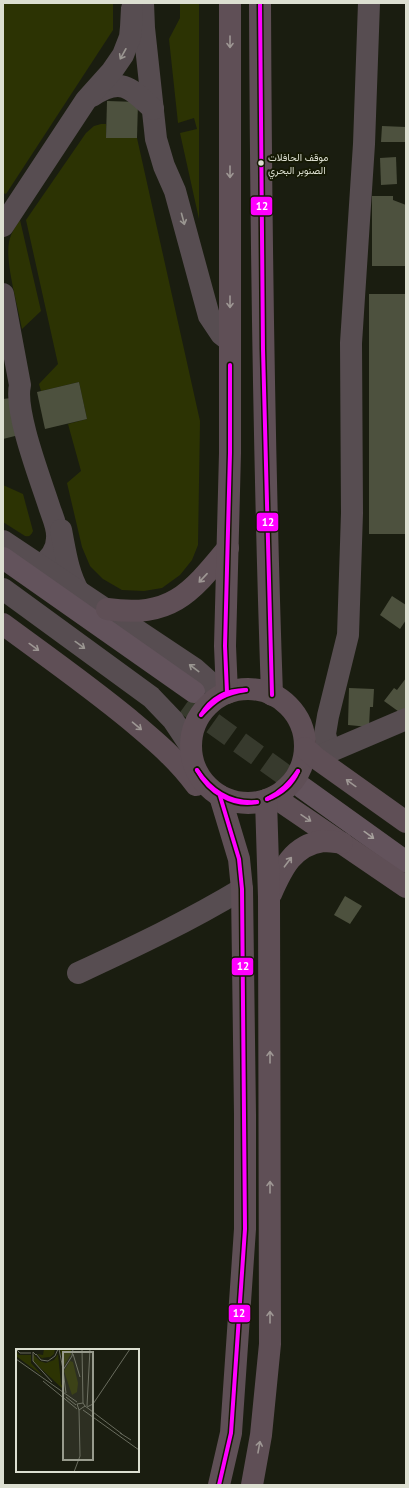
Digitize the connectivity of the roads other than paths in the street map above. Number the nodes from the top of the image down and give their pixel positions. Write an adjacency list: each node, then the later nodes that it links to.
1 (132, 3): 7 (street)
2 (143, 3): 7 (street)
3 (155, 3): 7 (street)
4 (230, 3): 13 (highway, one-way to 13)
5 (260, 3): 25 (highway)
6 (370, 3): 28 (street)
7 (144, 28): 8 (street, one-way to 8); 9 (street); 10 (street)
8 (86, 100): 9 (street); 11 (street)
9 (153, 109): 10 (street)
10 (175, 191): 13 (street, one-way to 13)
11 (3, 226)
12 (3, 294): 14 (street)
13 (230, 341): 16 (highway)
14 (20, 385): 18 (street); 21 (street)
15 (3, 541): 18 (street)
16 (228, 548): 22 (highway, one-way to 22); 24 (highway)
17 (3, 558): 19 (main road)
18 (40, 566): 21 (street)
19 (3, 572)
20 (3, 589): 27 (street, one-way to 27)
21 (79, 592): 22 (street)
22 (107, 609): 24 (street, one-way to 22)
23 (3, 624): 34 (highway, one-way to 34)
24 (225, 694): 25 (highway); 27 (highway)
25 (272, 694): 28 (highway)
26 (406, 719): 28 (street)
27 (191, 747): 29 (highway)
28 (313, 764): 30 (highway); 31 (highway, one-way to 28); 33 (main road); 35 (main road, one-way to 35)
29 (220, 796): 30 (highway); 34 (highway)
30 (270, 798): 32 (highway, one-way to 32); 38 (highway)
31 (406, 822)
32 (342, 843): 36 (highway); 38 (highway, one-way to 32)
33 (406, 845)
34 (237, 850): 37 (highway)
35 (406, 862)
36 (406, 887)
37 (242, 889): 39 (street); 40 (highway)
38 (269, 897): 41 (highway, one-way to 38)
39 (78, 973)
40 (219, 1485)
41 (252, 1485)

